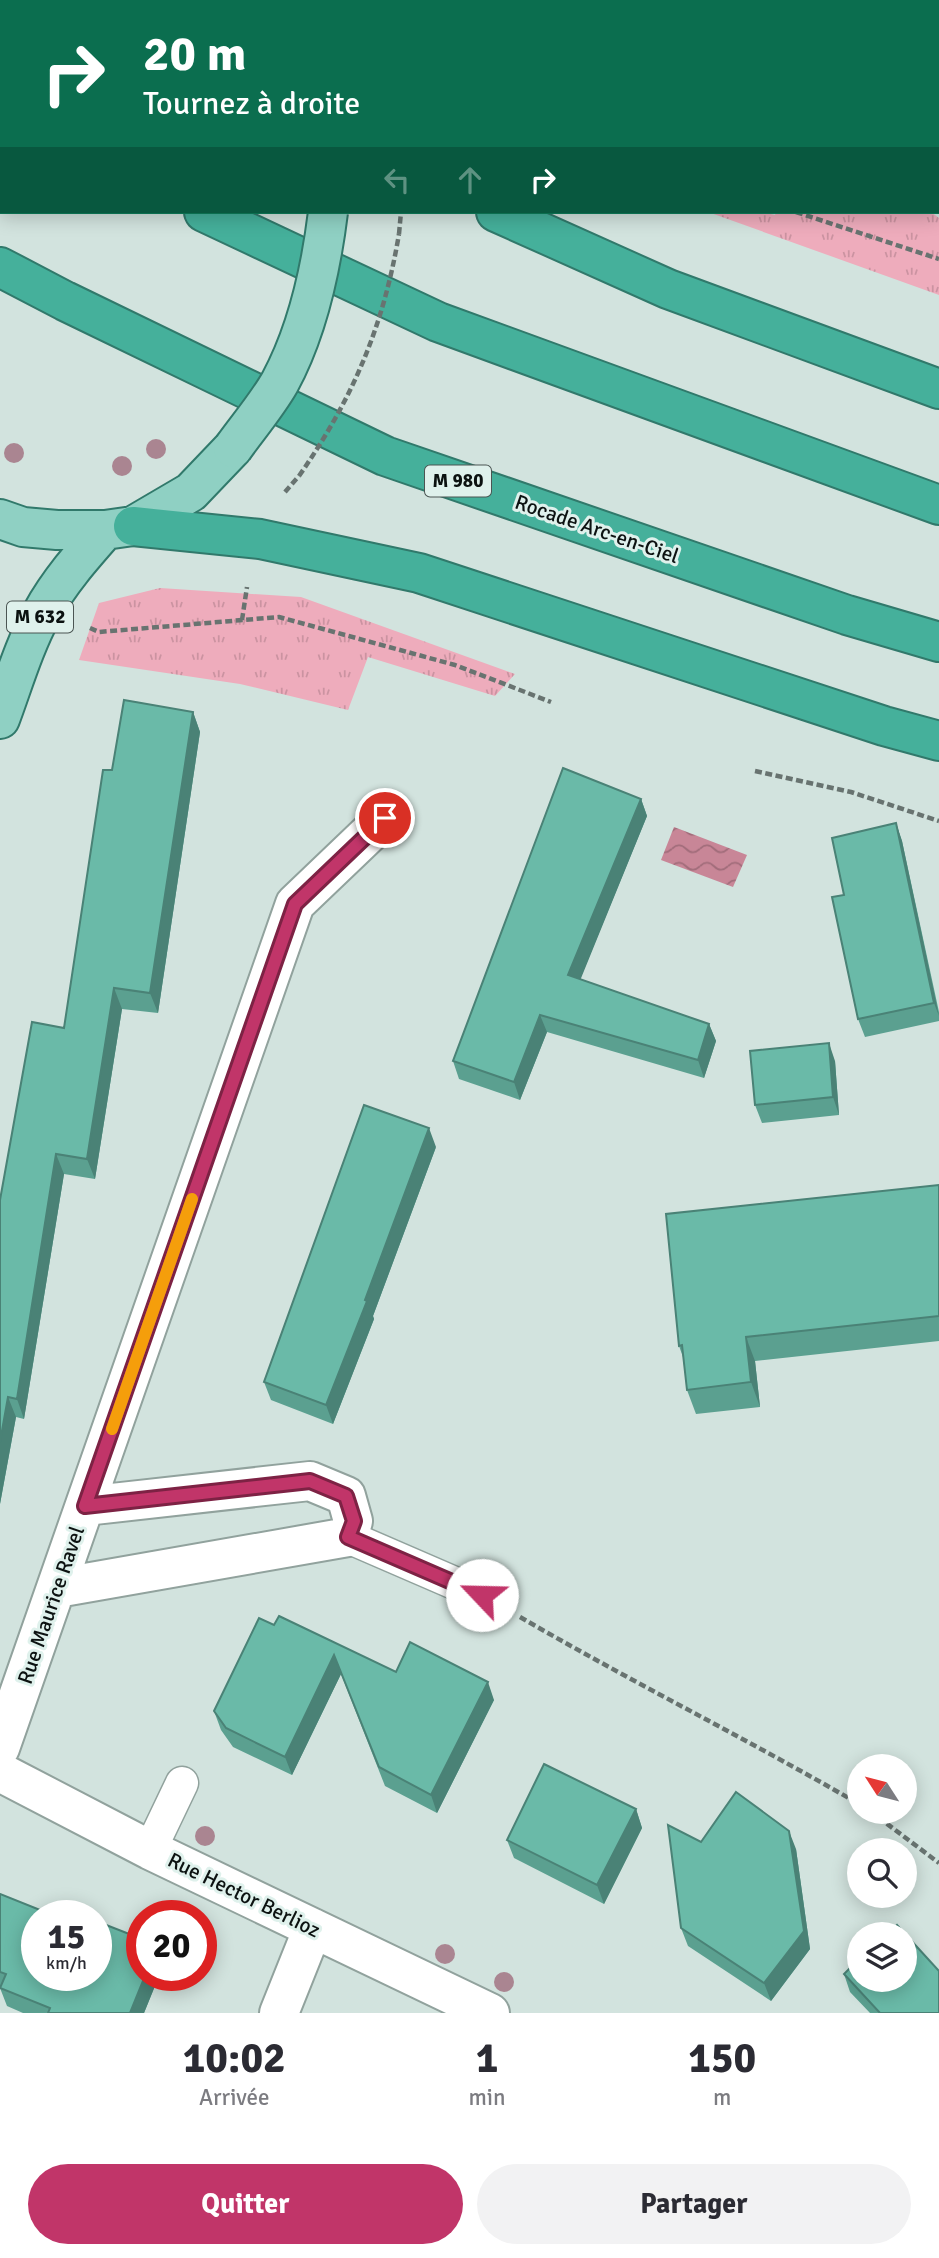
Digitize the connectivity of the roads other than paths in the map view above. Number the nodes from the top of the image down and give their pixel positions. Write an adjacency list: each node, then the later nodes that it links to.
1 (208, 214): 6 (highway)
2 (328, 214): 8 (main road, bridge)
3 (500, 214): 5 (highway)
4 (0, 267): 9 (highway, Rocade Arc-en-Ciel / M 980)
5 (939, 388)
6 (939, 505)
7 (0, 519): 8 (main road)
8 (119, 528): 10 (main road, M 632); 11 (highway)
9 (939, 642)
10 (0, 719)
11 (939, 741)
12 (385, 818): 13 (street, Rue Maurice Ravel)
13 (85, 1506): 14 (street); 15 (street, Rue Maurice Ravel)
14 (348, 1537): 15 (street); 16 (lane)
15 (57, 1588): 17 (street, Rue Maurice Ravel)
16 (482, 1595)
17 (0, 1748)
18 (0, 1772): 20 (street, Rue Hector Berlioz)
19 (182, 1783): 20 (lane)
20 (150, 1850): 21 (street, Rue Hector Berlioz)
21 (313, 1928): 22 (street); 23 (street, Rue Hector Berlioz)
22 (279, 2013)
23 (490, 2013)

